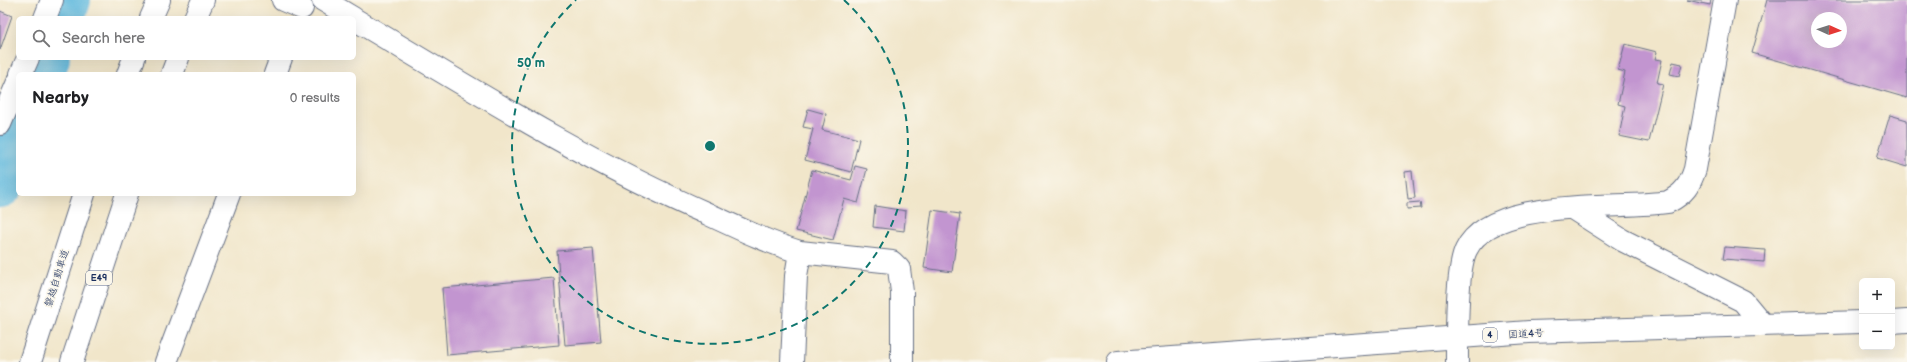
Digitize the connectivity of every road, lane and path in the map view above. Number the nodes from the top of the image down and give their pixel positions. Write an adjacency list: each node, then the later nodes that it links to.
1 (52, 0): 6 (main road)
2 (159, 0): 7 (main road)
3 (203, 0): 8 (main road)
4 (323, 0): 9 (main road)
5 (1725, 0): 24 (main road)
6 (46, 16)
7 (152, 16)
8 (196, 16)
9 (350, 16)
10 (356, 20): 25 (main road)
11 (27, 60): 15 (main road)
12 (133, 60): 16 (main road)
13 (177, 60): 17 (main road)
14 (280, 60): 18 (main road)
15 (22, 72)
16 (129, 72)
17 (173, 72)
18 (276, 72)
19 (16, 87): 20 (main road)
20 (0, 124)
21 (83, 196): 31 (main road, 磐越自動車道)
22 (127, 196): 32 (main road, E49)
23 (228, 196): 33 (main road)
24 (1572, 208): 29 (main road); 30 (main road)
25 (800, 252): 34 (main road); 35 (main road)
26 (1907, 321): 28 (main road)
27 (1859, 322): 29 (main road, 国道4号 / 4)
28 (1895, 322)
29 (1762, 324): 30 (main road, 国道4号 / 4)
30 (1457, 338): 36 (main road, 国道4号 / 4); 37 (main road)
31 (30, 362)
32 (72, 362)
33 (166, 362)
34 (792, 362)
35 (902, 362)
36 (1118, 362)
37 (1457, 362)

